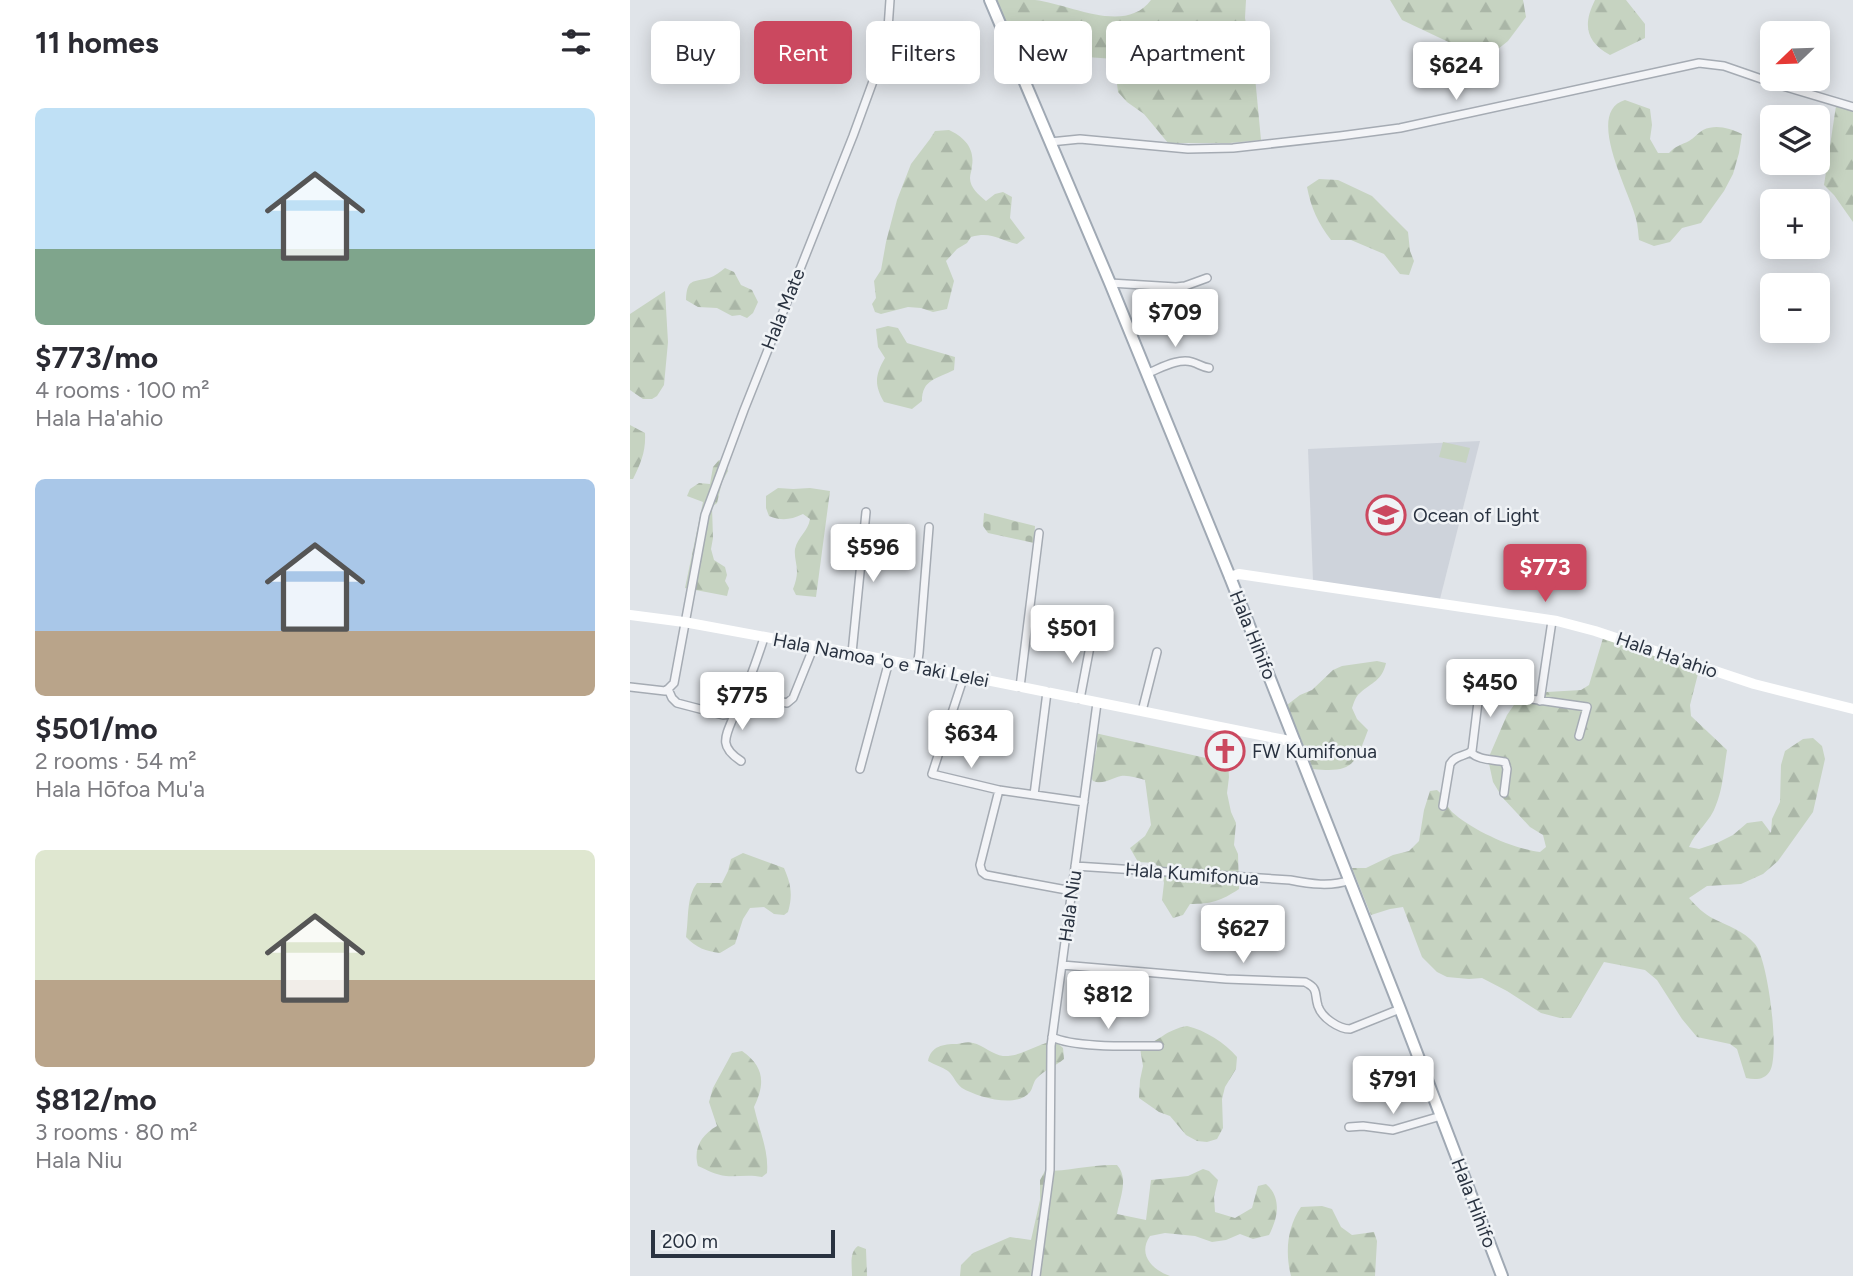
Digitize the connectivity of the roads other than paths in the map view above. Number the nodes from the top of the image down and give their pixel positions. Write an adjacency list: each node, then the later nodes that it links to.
1 (890, 0): 15 (street, Hala Mate)
2 (989, 0): 4 (main road, Hala Hihifo)
3 (1853, 107): 4 (street)
4 (1050, 142): 6 (main road, Hala Hihifo)
5 (1207, 278): 6 (street)
6 (1110, 283): 8 (main road, Hala Hihifo)
7 (1209, 368): 8 (street)
8 (1148, 373): 12 (main road, Hala Hihifo)
9 (866, 512): 20 (street)
10 (929, 527): 22 (street)
11 (1038, 533): 25 (street)
12 (1230, 577): 14 (street, Hala Ha'ahio); 36 (main road, Hala Hihifo)
13 (630, 615): 15 (street, Hala Namoa 'o e Taki Lelei)
14 (1552, 621): 30 (street); 32 (street, Hala Ha'ahio)
15 (684, 622): 17 (street, Hala Namoa 'o e Taki Lelei); 26 (street, Hala Mate)
16 (1092, 636): 29 (street)
17 (764, 638): 18 (street, Hala Namoa 'o e Taki Lelei); 28 (street)
18 (814, 646): 20 (street, Hala Namoa 'o e Taki Lelei); 28 (street)
19 (1157, 652): 33 (street)
20 (852, 653): 21 (street, Hala Namoa 'o e Taki Lelei)
21 (889, 661): 22 (street, Hala Namoa 'o e Taki Lelei); 39 (street)
22 (917, 667): 23 (street, Hala Namoa 'o e Taki Lelei)
23 (964, 676): 25 (street, Hala Namoa 'o e Taki Lelei); 40 (street)
24 (630, 687): 26 (street)
25 (1020, 687): 27 (street, Hala Namoa 'o e Taki Lelei)
26 (668, 689): 34 (street)
27 (1047, 692): 29 (street, Hala Namoa 'o e Taki Lelei); 42 (street)
28 (743, 694): 34 (street)
29 (1080, 699): 31 (street, Hala Namoa 'o e Taki Lelei)
30 (1540, 701): 35 (street); 37 (street)
31 (1097, 703): 33 (street, Hala Namoa 'o e Taki Lelei); 43 (street, Hala Niu)
32 (1853, 709)
33 (1142, 711): 36 (street, Hala Namoa 'o e Taki Lelei)
34 (731, 714): 38 (street)
35 (1579, 736)
36 (1296, 742): 46 (main road, Hala Hihifo)
37 (1470, 752): 41 (street); 44 (street)
38 (741, 761)
39 (860, 769)
40 (999, 790): 42 (street); 47 (street)
41 (1504, 793)
42 (1034, 796): 43 (street)
43 (1084, 802): 45 (street, Hala Niu)
44 (1443, 806)
45 (1075, 866): 46 (street, Hala Kumifonua); 47 (street, Hala Niu)
46 (1350, 880): 49 (main road, Hala Hihifo)
47 (1072, 891): 48 (street, Hala Niu)
48 (1062, 965): 49 (street); 50 (street, Hala Niu)
49 (1401, 1009): 52 (main road, Hala Hihifo)
50 (1052, 1037): 51 (street); 54 (street, Hala Niu)
51 (1159, 1046)
52 (1441, 1116): 53 (street); 55 (main road, Hala Hihifo)
53 (1349, 1127)
54 (1036, 1276)
55 (1502, 1276)

